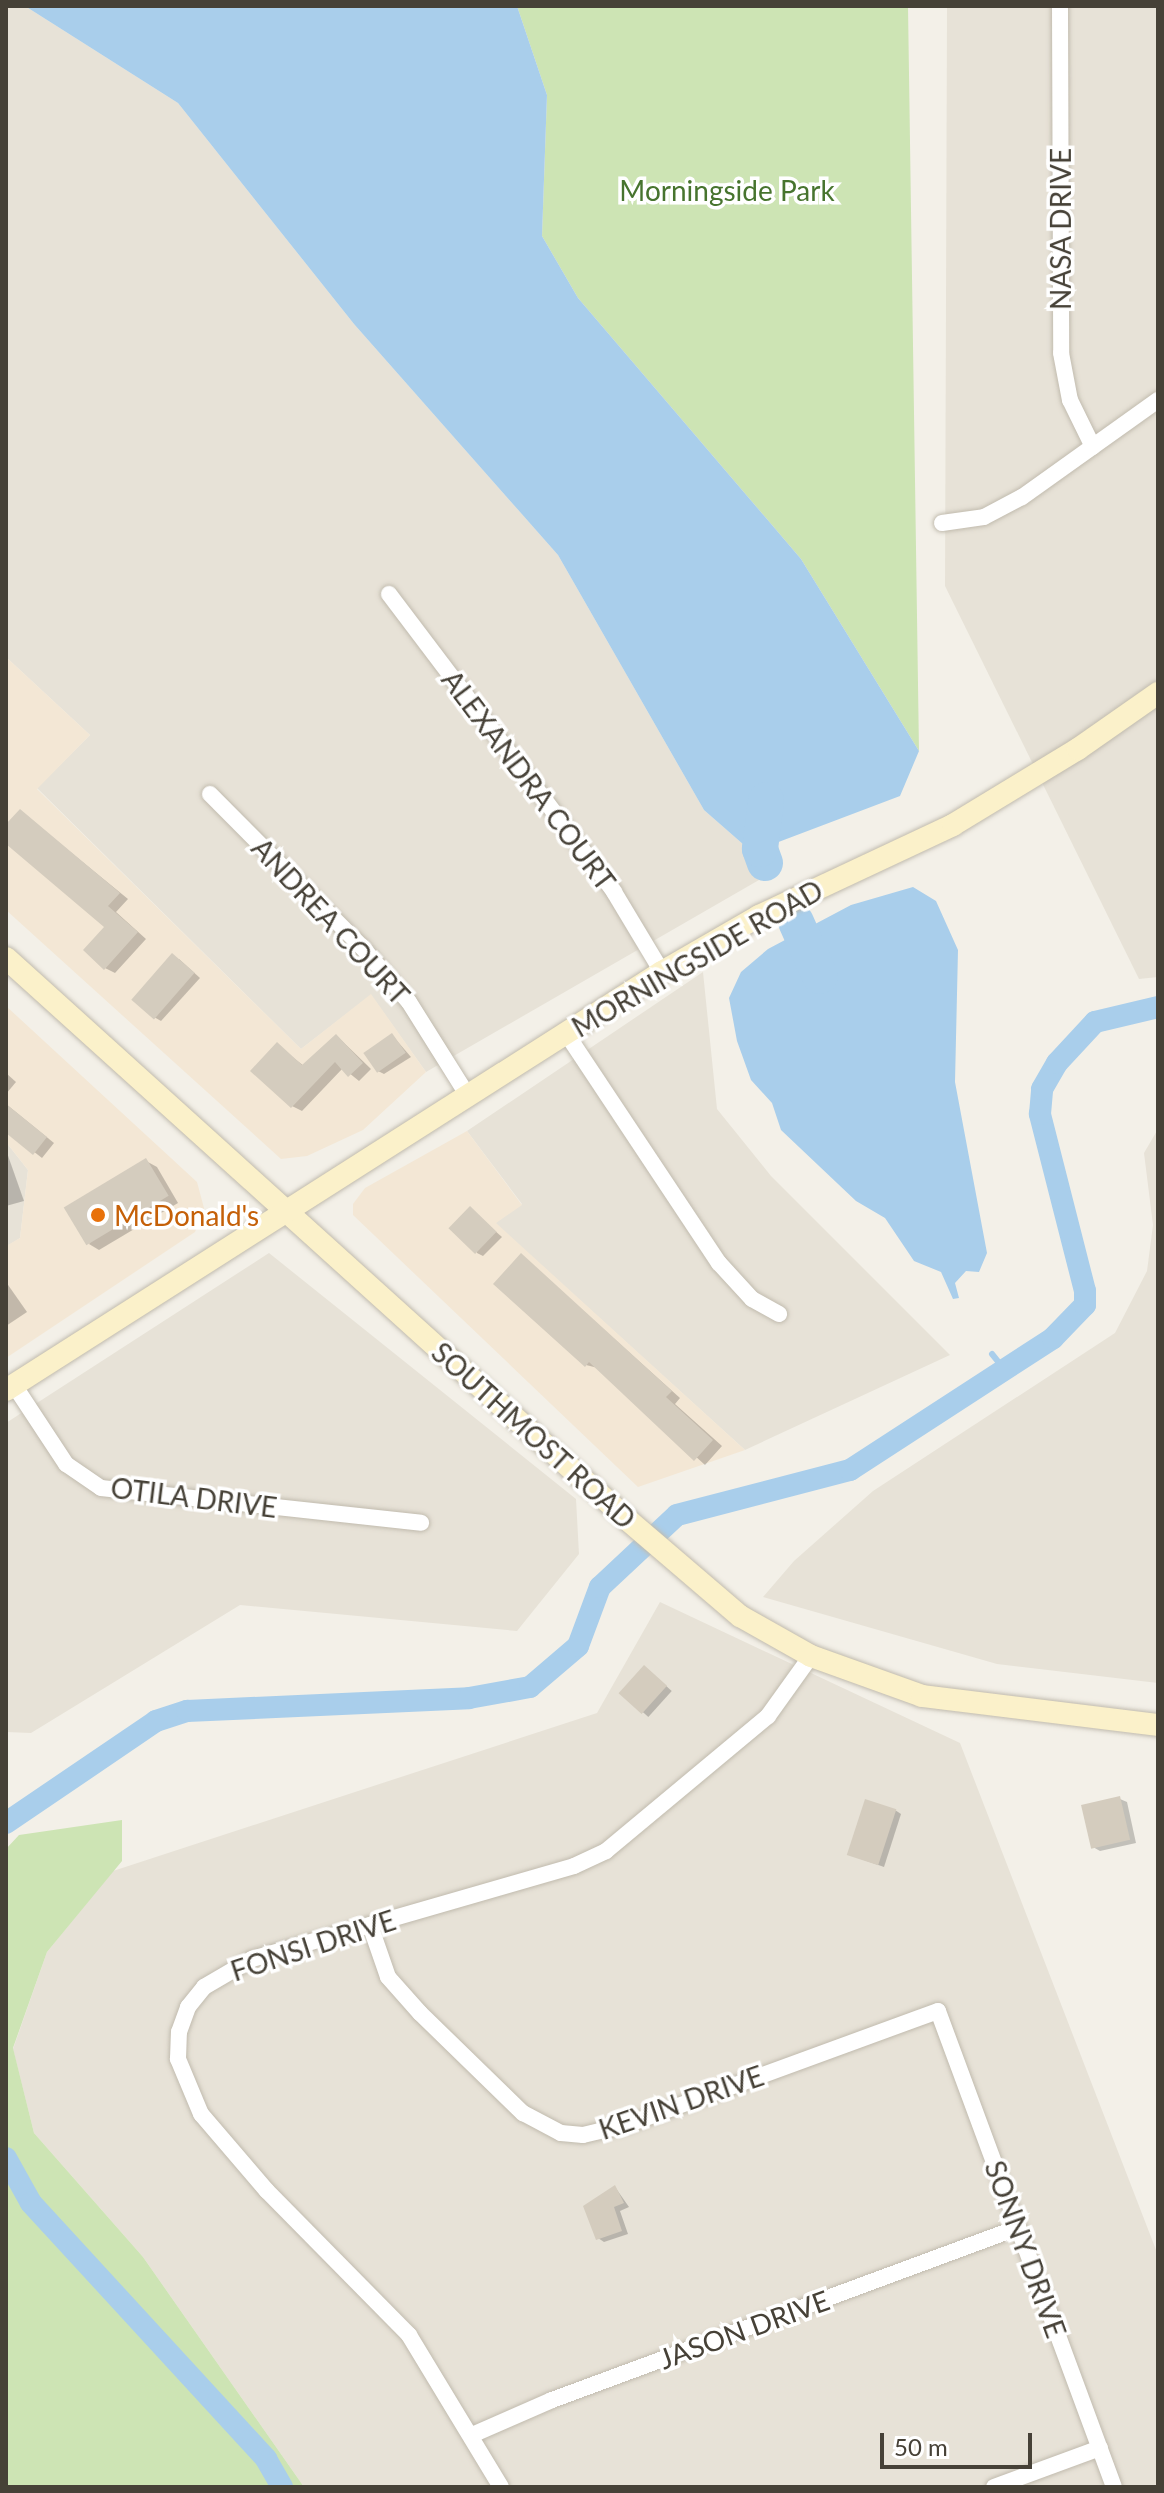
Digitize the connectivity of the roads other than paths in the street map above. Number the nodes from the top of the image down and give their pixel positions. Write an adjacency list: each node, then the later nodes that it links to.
1 (1060, 6): 3 (street, NASA DRIVE)
2 (1158, 400): 3 (street)
3 (1093, 447): 4 (street)
4 (942, 523)
5 (389, 594): 9 (street, ALEXANDRA COURT)
6 (1158, 693): 9 (main road, MORNINGSIDE ROAD)
7 (210, 794): 11 (street, ANDREA COURT)
8 (6, 958): 12 (main road, SOUTHMOST ROAD)
9 (662, 972): 10 (main road, MORNINGSIDE ROAD)
10 (566, 1033): 11 (main road, MORNINGSIDE ROAD); 13 (street)
11 (468, 1096): 12 (main road, MORNINGSIDE ROAD)
12 (284, 1210): 14 (main road, MORNINGSIDE ROAD); 16 (main road, SOUTHMOST ROAD)
13 (779, 1314)
14 (10, 1388): 15 (street, OTILA DRIVE)
15 (421, 1523)
16 (811, 1656): 17 (main road, SOUTHMOST ROAD); 18 (street, FONSI DRIVE)
17 (1158, 1725)
18 (370, 1925): 19 (street, KEVIN DRIVE); 21 (street, FONSI DRIVE)
19 (938, 2011): 20 (street, SONNY DRIVE)
20 (1018, 2228): 21 (street, JASON DRIVE); 22 (street, SONNY DRIVE)
21 (472, 2435): 23 (street, FONSI DRIVE)
22 (1100, 2448): 24 (street); 25 (street, SONNY DRIVE)
23 (501, 2487)
24 (994, 2487)
25 (1114, 2487)

